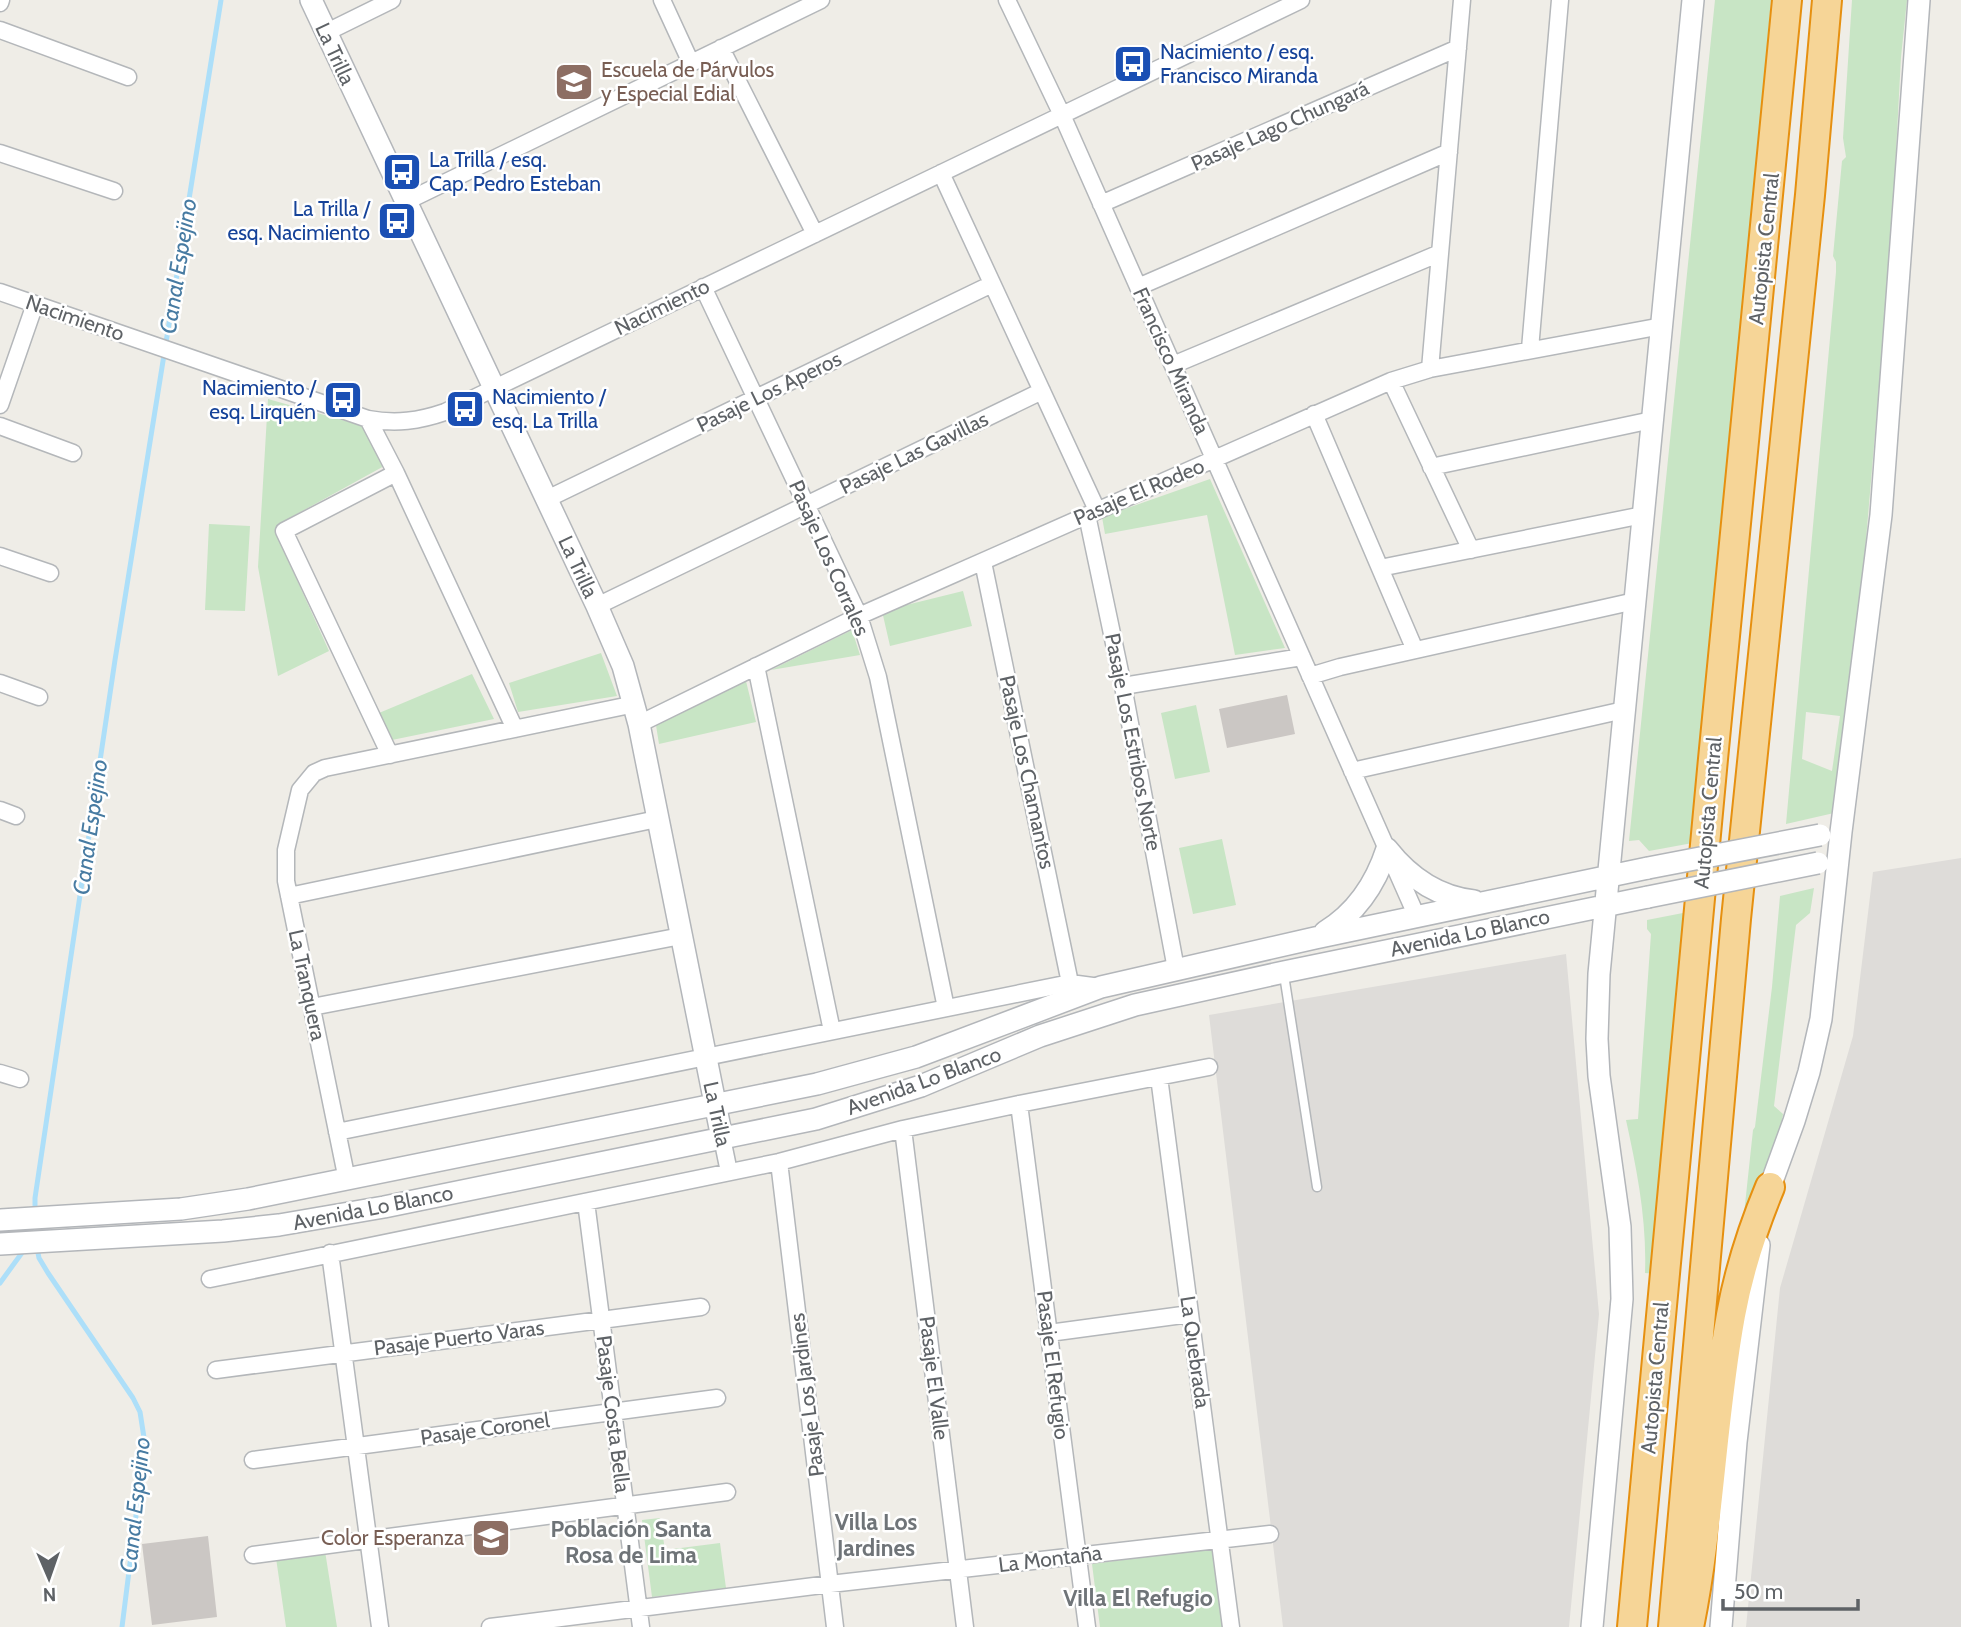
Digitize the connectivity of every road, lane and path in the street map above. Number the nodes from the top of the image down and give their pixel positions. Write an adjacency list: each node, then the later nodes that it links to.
1 (311, 0): 14 (main road, La Trilla)
2 (392, 0): 14 (street)
3 (662, 0): 17 (street)
4 (821, 0): 15 (street)
5 (1007, 0): 19 (street, Francisco Miranda)
6 (1301, 0): 19 (street, Nacimiento)
7 (1462, 0): 16 (street)
8 (1560, 0): 34 (street)
9 (1693, 0): 33 (main road)
10 (1787, 0): 142 (highway, Autopista Central)
11 (1826, 0): 143 (highway, Autopista Central)
12 (1919, 0): 76 (main road)
13 (0, 30): 18 (street)
14 (325, 33): 24 (main road, La Trilla)
15 (721, 48): 17 (street); 26 (street)
16 (1458, 48): 20 (street); 25 (street, Pasaje Lago Chungará)
17 (691, 63): 24 (street)
18 (128, 77)
19 (1062, 115): 22 (street, Nacimiento); 25 (street, Francisco Miranda)
20 (1449, 152): 27 (street); 30 (street)
21 (0, 153): 23 (street)
22 (941, 173): 26 (street, Nacimiento); 28 (street, Pasaje Los Estribos Norte)
23 (114, 191)
24 (405, 202): 38 (main road, La Trilla)
25 (1101, 204): 30 (street, Francisco Miranda)
26 (815, 234): 29 (street, Nacimiento)
27 (1440, 253): 35 (street); 36 (street)
28 (992, 284): 39 (street, Pasaje Los Estribos Norte); 40 (street, Pasaje Los Aperos)
29 (703, 287): 38 (street, Nacimiento); 40 (street, Pasaje Los Corrales)
30 (1138, 287): 35 (street, Francisco Miranda)
31 (0, 292): 32 (street, Nacimiento)
32 (35, 304): 41 (street); 43 (street, Nacimiento)
33 (1661, 326): 34 (street, Pasaje El Rodeo); 44 (main road)
34 (1530, 349): 36 (street, Pasaje El Rodeo)
35 (1173, 365): 47 (street, Francisco Miranda)
36 (1430, 369): 37 (street, Pasaje El Rodeo)
37 (1391, 381): 42 (street, Pasaje El Rodeo); 48 (street)
38 (492, 388): 43 (street, Nacimiento); 50 (main road, La Trilla)
39 (1042, 391): 51 (street, Pasaje Las Gavillas); 52 (street, Pasaje Los Estribos Norte)
40 (756, 398): 50 (street, Pasaje Los Aperos); 51 (street, Pasaje Los Corrales)
41 (0, 405)
42 (1314, 414): 47 (street, Pasaje El Rodeo); 57 (street)
43 (368, 419): 49 (street)
44 (1652, 420): 48 (street); 53 (main road)
45 (0, 426): 46 (street)
46 (73, 453)
47 (1214, 460): 52 (street, Pasaje El Rodeo); 63 (street, Francisco Miranda)
48 (1431, 467): 54 (street)
49 (396, 472): 71 (street); 72 (street)
50 (547, 499): 60 (main road, La Trilla)
51 (806, 505): 60 (street, Pasaje Las Gavillas); 61 (street, Pasaje Los Corrales)
52 (1092, 513): 56 (street, Pasaje El Rodeo); 67 (street, Pasaje Los Estribos Norte)
53 (1643, 515): 54 (street); 59 (main road)
54 (1471, 550): 57 (street)
55 (0, 556): 58 (street)
56 (983, 562): 61 (street, Pasaje El Rodeo); 89 (street, Pasaje Los Chamantos)
57 (1380, 568): 62 (street)
58 (50, 573)
59 (1635, 601): 62 (street); 69 (main road)
60 (597, 606): 70 (main road, La Trilla)
61 (859, 616): 64 (street, Pasaje El Rodeo); 92 (street, Pasaje Los Corrales)
62 (1415, 650): 65 (street)
63 (1302, 657): 65 (street, Francisco Miranda); 67 (street)
64 (756, 666): 70 (street, Pasaje El Rodeo); 93 (street)
65 (1310, 676): 73 (street, Francisco Miranda)
66 (0, 683): 68 (street)
67 (1124, 686): 87 (street, Pasaje Los Estribos Norte)
68 (39, 697)
69 (1624, 710): 73 (street); 79 (main road)
70 (637, 714): 71 (street, Pasaje El Rodeo); 75 (main road, La Trilla)
71 (515, 729): 72 (street, Pasaje El Rodeo)
72 (390, 755): 74 (street, Pasaje El Rodeo)
73 (1352, 771): 77 (street, Francisco Miranda)
74 (300, 790): 80 (street, La Tranquera)
75 (657, 819): 80 (street); 84 (main road, La Trilla)
76 (1830, 833): 78 (main road); 79 (main road, Avenida Lo Blanco, bridge)
77 (1387, 849): 81 (main road); 83 (street, Francisco Miranda); 85 (main road)
78 (1828, 861): 82 (main road, Avenida Lo Blanco, bridge); 108 (main road)
79 (1607, 876): 81 (main road, Avenida Lo Blanco); 82 (main road)
80 (289, 896): 91 (street, La Tranquera)
81 (1483, 903): 83 (main road, Avenida Lo Blanco)
82 (1604, 905): 86 (main road, Avenida Lo Blanco); 141 (main road)
83 (1417, 916): 85 (main road, Avenida Lo Blanco); 86 (main road)
84 (681, 936): 91 (street); 94 (main road, La Trilla)
85 (1315, 938): 87 (main road, Avenida Lo Blanco)
86 (1444, 939): 88 (main road, Avenida Lo Blanco)
87 (1176, 969): 90 (main road, Avenida Lo Blanco)
88 (1284, 972): 103 (main road, Avenida Lo Blanco); 107 (lane)
89 (1070, 983): 90 (street, Avenida Lo Blanco); 92 (street, Avenida Lo Blanco)
90 (1101, 987): 100 (main road, Avenida Lo Blanco)
91 (312, 1007): 102 (street, La Tranquera)
92 (946, 1008): 93 (street, Avenida Lo Blanco)
93 (832, 1031): 94 (street, Avenida Lo Blanco)
94 (705, 1057): 100 (main road, La Trilla); 102 (street, Avenida Lo Blanco)
95 (1209, 1067): 97 (street, Avenida Lo Blanco)
96 (0, 1073): 98 (street)
97 (1159, 1077): 99 (street, Avenida Lo Blanco); 115 (street, La Quebrada)
98 (19, 1079)
99 (1019, 1104): 101 (street, Avenida Lo Blanco); 117 (street, Pasaje El Refugio)
100 (714, 1105): 103 (main road, La Trilla); 106 (main road, Avenida Lo Blanco)
101 (903, 1129): 104 (street, Avenida Lo Blanco); 131 (street, Pasaje El Valle)
102 (337, 1132): 106 (street, La Tranquera)
103 (722, 1138): 105 (street, La Trilla); 111 (main road, Avenida Lo Blanco)
104 (779, 1162): 105 (street, Avenida Lo Blanco); 132 (street, Pasaje Los Jardines)
105 (729, 1172): 109 (street, Avenida Lo Blanco)
106 (347, 1180): 110 (main road, Avenida Lo Blanco)
107 (1317, 1187)
108 (1769, 1187): 144 (highway); 145 (main road)
109 (586, 1202): 112 (street, Avenida Lo Blanco); 116 (street, Pasaje Costa Bella)
110 (0, 1220)
111 (0, 1244)
112 (330, 1253): 113 (street, Avenida Lo Blanco); 118 (street)
113 (210, 1279)
114 (701, 1307): 116 (street, Pasaje Puerto Varas)
115 (1190, 1314): 117 (street); 127 (street, La Quebrada)
116 (601, 1320): 118 (street, Pasaje Puerto Varas); 121 (street, Pasaje Costa Bella)
117 (1049, 1333): 130 (street, Pasaje El Refugio)
118 (343, 1353): 119 (street, Pasaje Puerto Varas); 122 (street)
119 (216, 1370)
120 (717, 1398): 121 (street, Pasaje Coronel)
121 (613, 1412): 122 (street, Pasaje Coronel); 125 (street, Pasaje Costa Bella)
122 (356, 1446): 123 (street, Pasaje Coronel); 128 (street)
123 (253, 1460)
124 (727, 1492): 125 (street)
125 (625, 1505): 128 (street); 133 (street, Pasaje Costa Bella)
126 (1270, 1534): 127 (street, La Montaña)
127 (1220, 1539): 130 (street, La Montaña); 140 (street, La Quebrada)
128 (368, 1540): 129 (street); 134 (street)
129 (253, 1555)
130 (1078, 1556): 131 (street, La Montaña); 139 (street, Pasaje El Refugio)
131 (957, 1570): 132 (street, La Montaña); 138 (street, Pasaje El Valle)
132 (830, 1584): 133 (street, La Montaña); 137 (street, Pasaje Los Jardines)
133 (639, 1607): 135 (street, La Montaña); 136 (street, Pasaje Costa Bella)
134 (380, 1627)
135 (490, 1627)
136 (641, 1627)
137 (835, 1627)
138 (965, 1627)
139 (1087, 1627)
140 (1231, 1627)
141 (1592, 1627)
142 (1632, 1627)
143 (1673, 1627)
144 (1689, 1627)
145 (1721, 1627)

